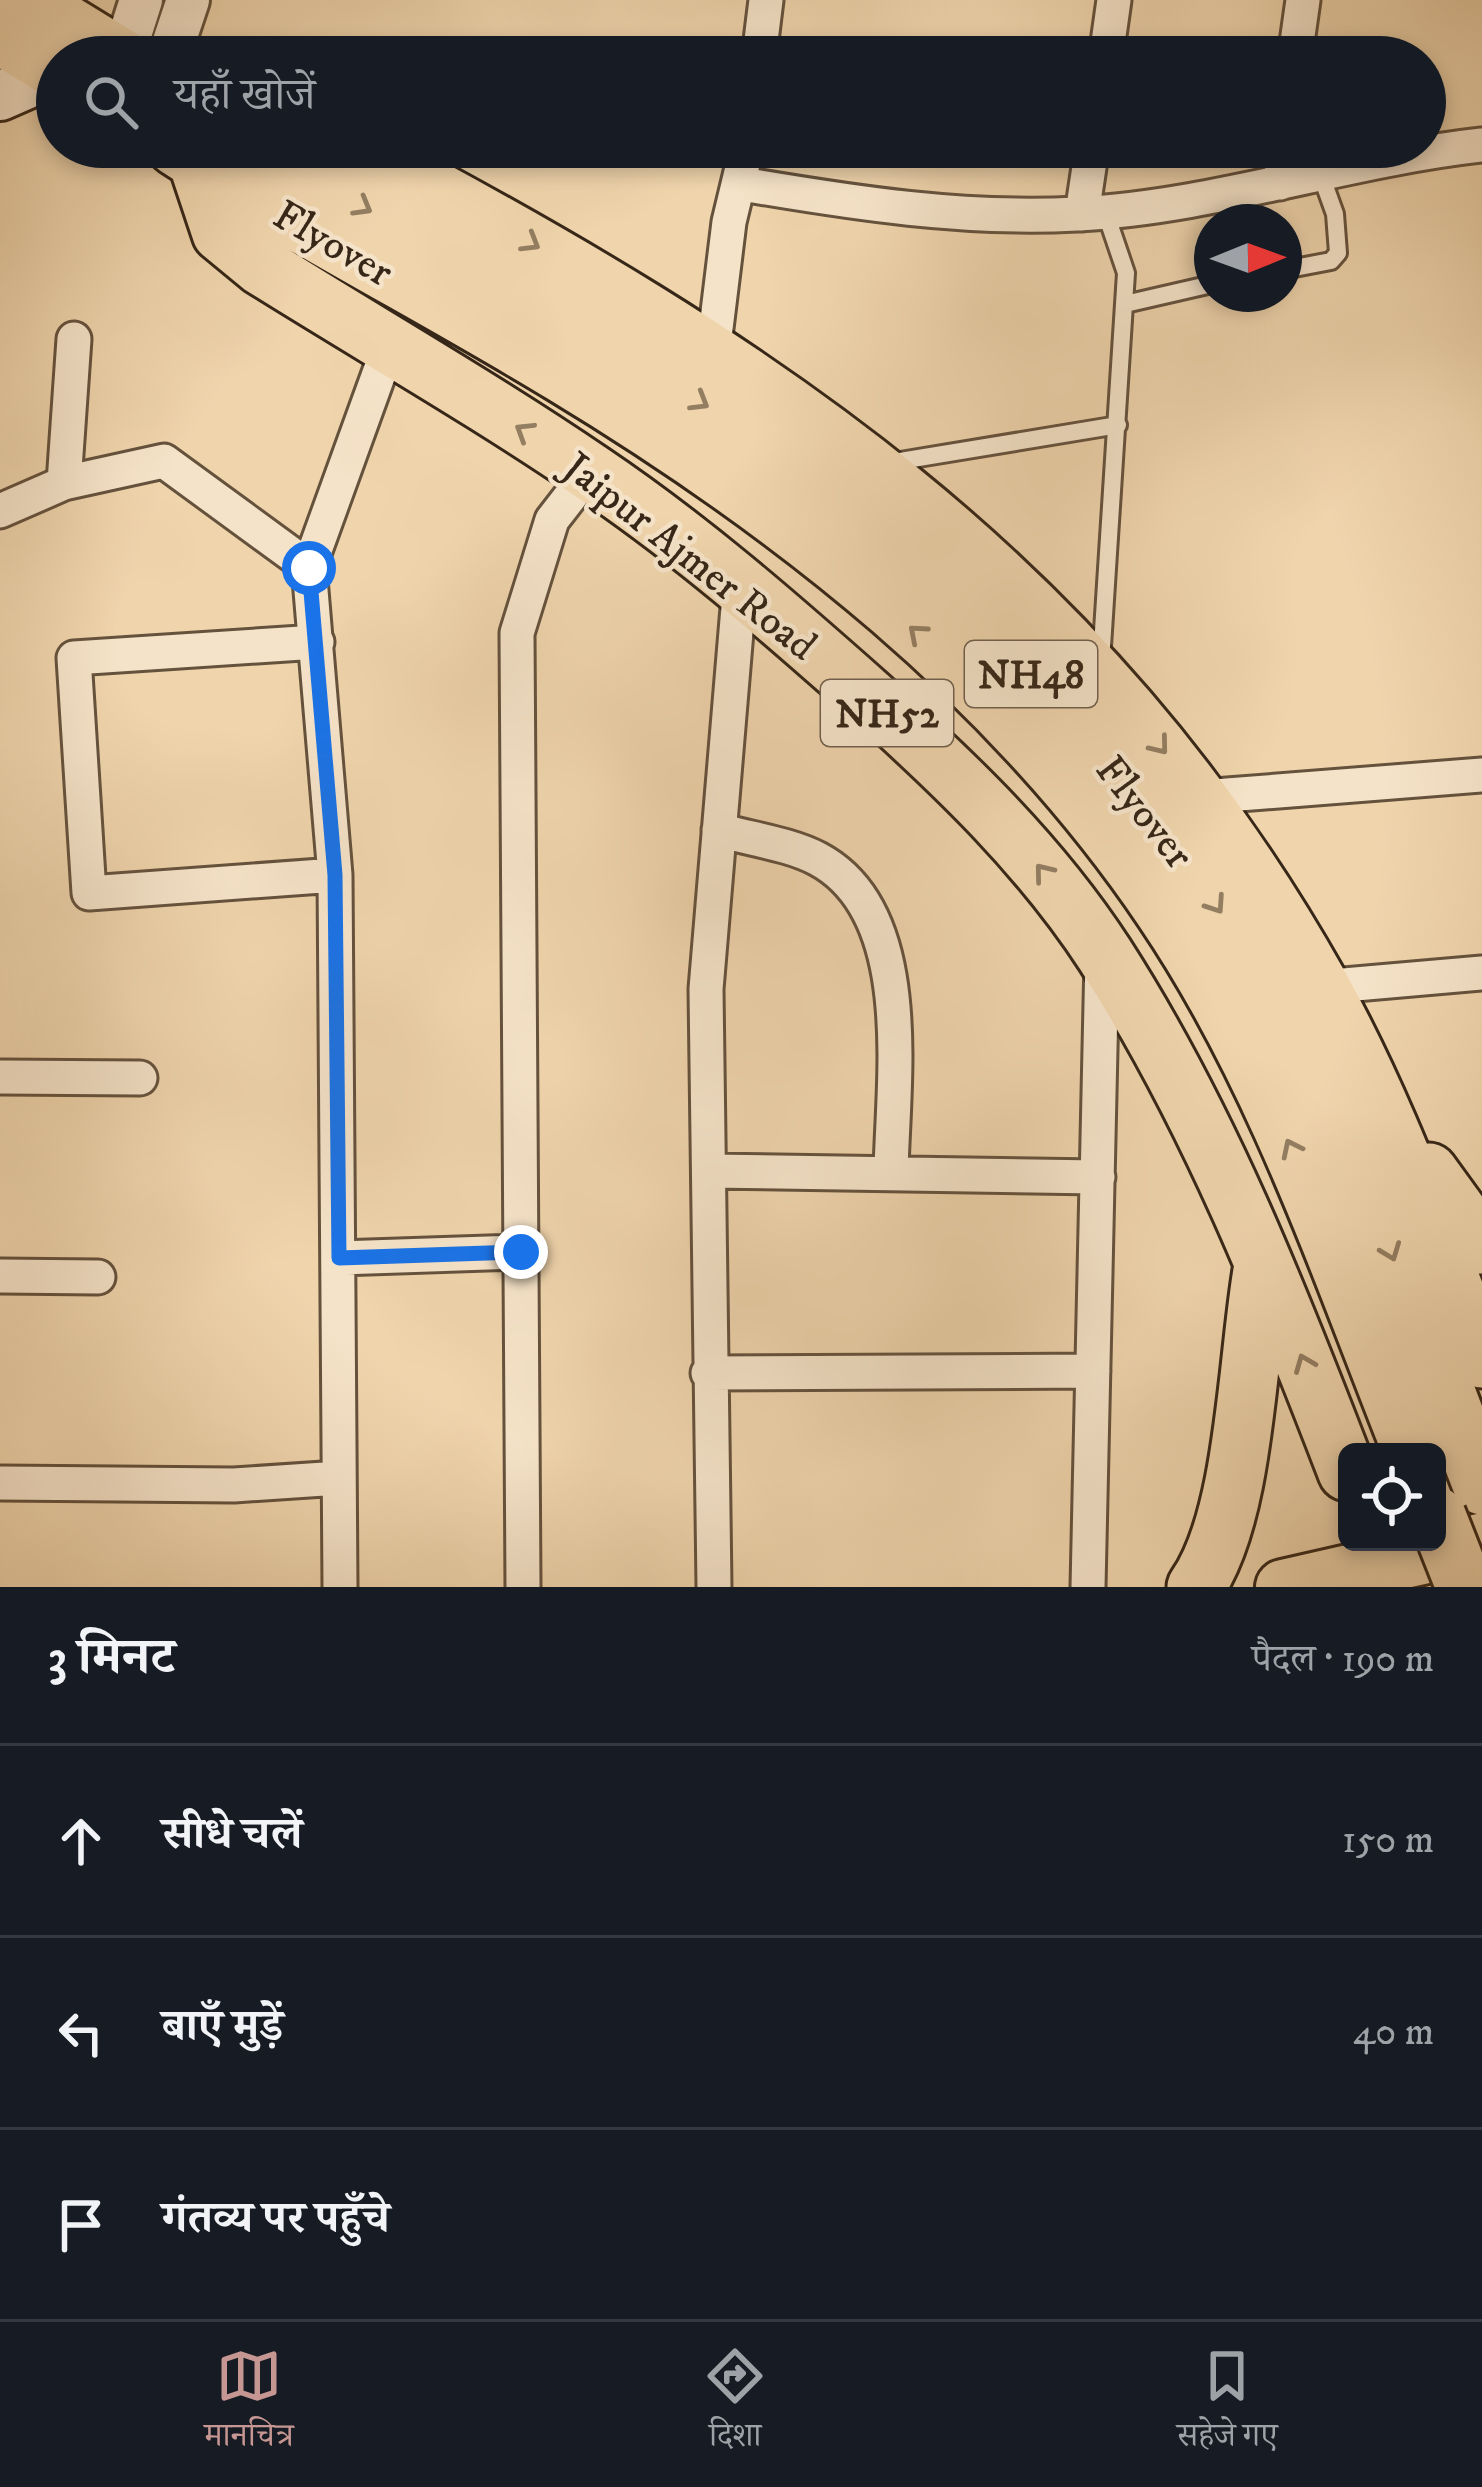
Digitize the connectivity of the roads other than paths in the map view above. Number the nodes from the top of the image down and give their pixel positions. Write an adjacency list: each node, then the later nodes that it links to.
1 (27, 0): 8 (highway)
2 (141, 0): 9 (street)
3 (188, 0): 10 (street)
4 (766, 0): 11 (street)
5 (1114, 0): 12 (street)
6 (1303, 0): 13 (street)
7 (0, 35): 14 (highway)
8 (70, 36)
9 (98, 36)
10 (176, 36)
11 (762, 36)
12 (1109, 36)
13 (1298, 36)
14 (36, 41)
15 (36, 75): 16 (main road)
16 (0, 95)
17 (1482, 145): 18 (street)
18 (1446, 152)
19 (192, 168): 35 (highway, Jaipur Ajmer Road / NH52)
20 (209, 168): 68 (highway, Flyover / NH48, one-way to 20)
21 (297, 168): 72 (highway, Flyover / NH48, one-way to 72)
22 (395, 168): 36 (highway, one-way to 36)
23 (744, 168): 29 (street)
24 (1092, 168): 30 (street)
25 (1282, 168): 28 (street)
26 (1359, 168): 27 (street)
27 (1321, 175): 28 (street); 31 (lane)
28 (1280, 183): 30 (street)
29 (742, 184): 30 (street); 36 (street)
30 (1093, 213): 33 (lane)
31 (1302, 267)
32 (1194, 288): 33 (lane)
33 (1124, 304): 37 (lane)
34 (74, 339): 40 (street)
35 (389, 346): 39 (highway, Jaipur Ajmer Road / NH52, one-way to 35); 42 (street)
36 (712, 353): 38 (highway)
37 (1118, 425): 38 (lane); 45 (lane)
38 (876, 466): 45 (highway)
39 (590, 471): 43 (highway, Jaipur Ajmer Road / NH52); 60 (street)
40 (64, 483): 41 (street); 42 (street)
41 (0, 511)
42 (309, 568): 44 (street)
43 (740, 584): 48 (street); 50 (highway, Jaipur Ajmer Road / NH52, one-way to 43)
44 (317, 642): 49 (street); 49 (street)
45 (1100, 676): 47 (highway, one-way to 47)
46 (1482, 776): 47 (street)
47 (1201, 797): 52 (highway)
48 (719, 830): 56 (street); 57 (street)
49 (335, 875): 61 (street)
50 (1102, 952): 58 (street); 62 (highway, Jaipur Ajmer Road / NH52)
51 (1482, 973): 52 (street)
52 (1321, 987): 55 (highway)
53 (0, 1077): 54 (street)
54 (140, 1078)
55 (1377, 1100): 59 (highway); 65 (highway)
56 (710, 1171): 57 (street); 67 (street)
57 (891, 1171): 58 (street)
58 (1098, 1177): 66 (street)
59 (1476, 1224)
60 (521, 1252): 61 (street); 78 (street)
61 (339, 1258): 70 (street)
62 (1263, 1263): 69 (highway, Jaipur Ajmer Road / NH52, one-way to 62); 81 (highway)
63 (0, 1276): 64 (street)
64 (98, 1277)
65 (1482, 1359)
66 (1093, 1371): 67 (street); 80 (street)
67 (708, 1373): 79 (street)
68 (1408, 1443)
69 (1338, 1450)
70 (339, 1478): 71 (street); 77 (street)
71 (0, 1483)
72 (1482, 1486)
73 (1446, 1539): 82 (highway, bridge)
74 (1482, 1542): 75 (highway)
75 (1384, 1564): 76 (main road)
76 (1290, 1586)
77 (340, 1587)
78 (523, 1587)
79 (714, 1587)
80 (1088, 1587)
81 (1196, 1587)
82 (1465, 1587)

